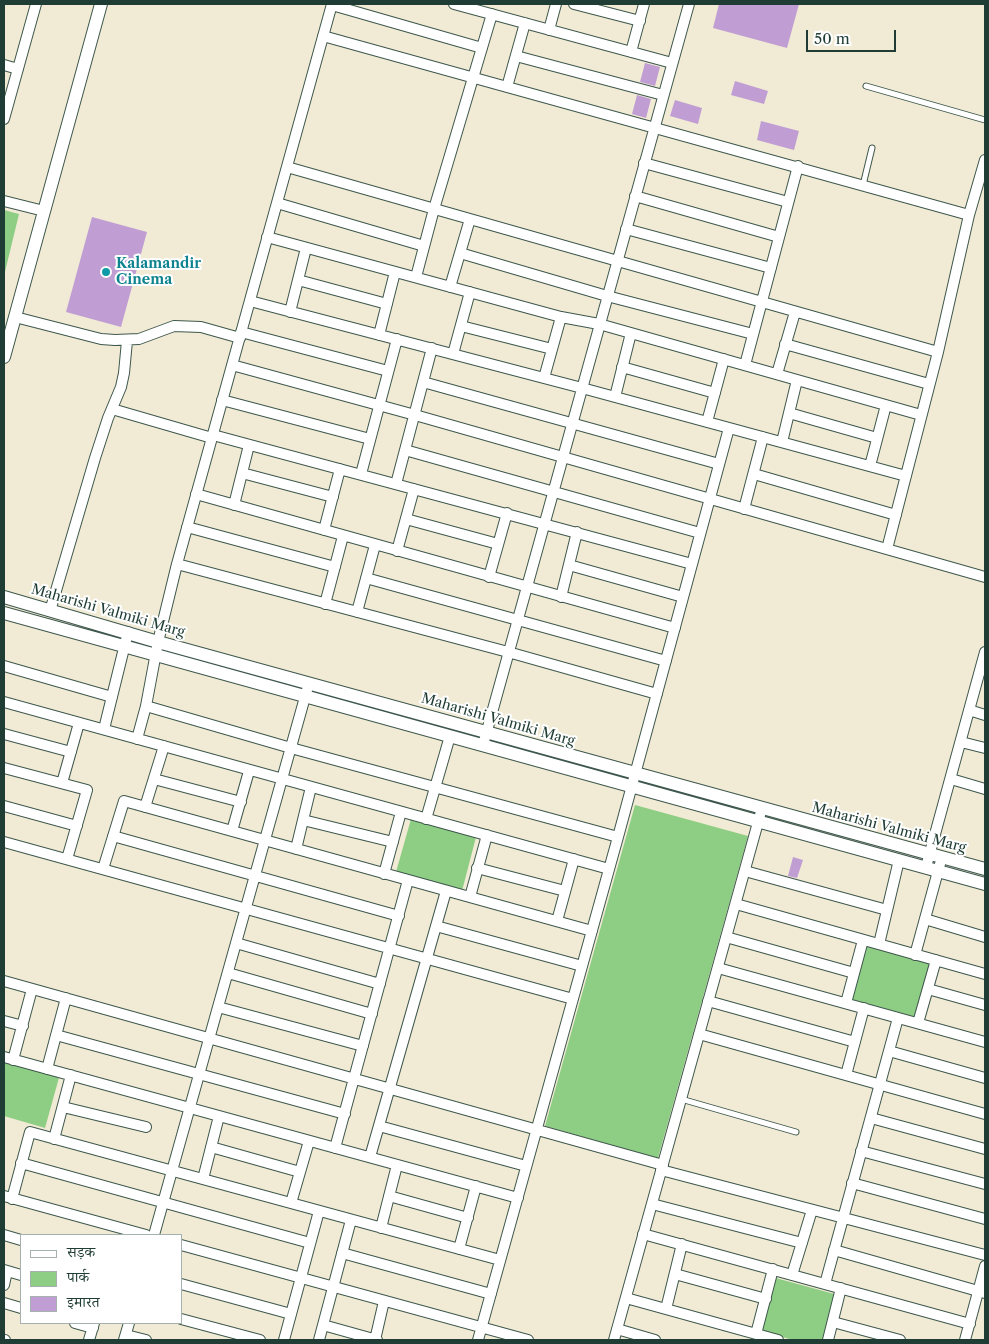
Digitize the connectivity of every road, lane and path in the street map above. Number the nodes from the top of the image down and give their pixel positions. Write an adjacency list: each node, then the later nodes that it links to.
1 (36, 4): 20 (street)
2 (101, 4): 40 (street)
3 (332, 4): 14 (street); 15 (street)
4 (454, 4): 9 (street)
5 (556, 4): 13 (street)
6 (574, 4): 11 (street)
7 (644, 4): 11 (street)
8 (689, 4): 18 (street)
9 (475, 7): 10 (street)
10 (492, 14): 12 (street); 15 (street)
11 (640, 21): 16 (street)
12 (525, 23): 13 (street); 17 (street)
13 (549, 30): 16 (street)
14 (323, 36): 21 (street); 33 (street)
15 (482, 48): 21 (street)
16 (632, 52): 18 (street)
17 (516, 56): 23 (street); 24 (street)
18 (672, 63): 24 (street)
19 (4, 65): 20 (street)
20 (18, 69): 25 (street)
21 (473, 78): 23 (street); 39 (street)
22 (866, 86): 27 (lane)
23 (507, 87): 28 (street)
24 (663, 95): 28 (street)
25 (7, 98): 26 (street)
26 (4, 120)
27 (985, 120)
28 (654, 127): 31 (street); 32 (street)
29 (872, 148): 34 (lane)
30 (985, 160): 41 (street)
31 (644, 163): 35 (street); 37 (street)
32 (798, 166): 34 (street); 37 (street)
33 (287, 167): 38 (street); 39 (street)
34 (863, 185): 41 (street)
35 (635, 196): 43 (street); 45 (street)
36 (4, 201): 40 (street)
37 (788, 202): 45 (street)
38 (277, 204): 44 (street); 46 (street)
39 (434, 209): 42 (street); 46 (street)
40 (44, 211): 62 (street)
41 (969, 215): 76 (street)
42 (470, 219): 48 (street); 49 (street)
43 (626, 229): 49 (street); 50 (street)
44 (267, 237): 47 (street); 57 (street)
45 (779, 237): 50 (street)
46 (424, 246): 52 (street)
47 (306, 248): 51 (street); 53 (street)
48 (460, 253): 54 (street); 56 (street)
49 (617, 261): 56 (street); 58 (street)
50 (771, 268): 58 (street)
51 (395, 272): 52 (street); 59 (street)
52 (416, 277): 54 (street)
53 (298, 280): 59 (street); 60 (street)
54 (450, 286): 55 (street)
55 (470, 292): 63 (street); 65 (street)
56 (607, 296): 64 (street); 67 (street)
57 (250, 301): 60 (street); 68 (street)
58 (762, 302): 61 (street); 67 (street)
59 (387, 304): 69 (street)
60 (290, 312): 69 (street)
61 (795, 312): 73 (street); 76 (street)
62 (15, 317): 71 (street); 72 (street)
63 (561, 317): 64 (street); 75 (street)
64 (600, 324): 66 (street); 89 (street)
65 (461, 326): 75 (street); 77 (street)
66 (631, 333): 79 (street); 82 (street)
67 (753, 334): 81 (street)
68 (240, 335): 72 (street); 80 (street); 83 (street)
69 (379, 335): 70 (street)
70 (397, 339): 74 (street); 83 (street)
71 (6, 340): 78 (street)
72 (126, 341): 95 (street)
73 (785, 344): 84 (street); 88 (street)
74 (432, 348): 77 (street); 87 (street)
75 (552, 349): 85 (street)
76 (938, 352): 88 (street)
77 (453, 354): 85 (street)
78 (4, 357)
79 (724, 359): 81 (street); 90 (street)
80 (232, 365): 92 (street); 94 (street)
81 (745, 365): 84 (street)
82 (622, 367): 90 (street); 91 (street)
83 (388, 371): 94 (street)
84 (777, 374): 86 (street)
85 (544, 378): 89 (street)
86 (797, 380): 93 (street); 96 (street)
87 (423, 382): 97 (street); 99 (street)
88 (929, 384): 98 (street)
89 (582, 388): 91 (street); 99 (street)
90 (715, 392): 100 (street)
91 (615, 397): 100 (street)
92 (222, 400): 102 (street); 105 (street)
93 (886, 405): 98 (street); 104 (street)
94 (379, 406): 97 (street); 105 (street)
95 (112, 409): 102 (street); 150 (street)
96 (789, 413): 104 (street); 106 (street)
97 (415, 414): 108 (street); 109 (street)
98 (921, 415): 116 (street)
99 (572, 422): 109 (street); 110 (street)
100 (707, 422): 101 (street)
101 (729, 428): 103 (street); 110 (street)
102 (212, 437): 107 (street); 120 (street)
103 (763, 437): 106 (street); 115 (street)
104 (877, 438): 111 (street)
105 (370, 439): 114 (street)
106 (782, 442): 111 (street)
107 (250, 445): 112 (street); 113 (street)
108 (405, 450): 117 (street); 119 (street)
109 (563, 457): 119 (street); 122 (street)
110 (719, 464): 122 (street)
111 (870, 466): 116 (street)
112 (340, 469): 114 (street); 121 (street)
113 (242, 473): 121 (street); 123 (street)
114 (361, 474): 117 (street)
115 (754, 474): 124 (street); 126 (street)
116 (906, 476): 126 (street)
117 (396, 484): 118 (street)
118 (414, 489): 125 (street); 127 (street)
119 (553, 491): 128 (street); 132 (street)
120 (196, 494): 123 (street); 129 (street)
121 (333, 497): 130 (street)
122 (709, 499): 124 (street); 132 (street)
123 (234, 505): 130 (street)
124 (744, 509): 136 (street)
125 (506, 513): 128 (street); 134 (street)
126 (896, 515): 136 (street)
127 (406, 519): 134 (street); 137 (street)
128 (544, 523): 131 (street); 145 (street)
129 (187, 527): 138 (street); 141 (street)
130 (324, 530): 133 (street)
131 (577, 532): 139 (street); 140 (street)
132 (700, 532): 140 (street)
133 (343, 536): 135 (street); 141 (street)
134 (498, 544): 142 (street)
135 (375, 545): 137 (street); 144 (street)
136 (888, 549): 143 (street)
137 (397, 551): 142 (street)
138 (177, 564): 149 (street); 156 (street)
139 (569, 564): 147 (street); 148 (street)
140 (692, 564): 148 (street)
141 (334, 567): 149 (street)
142 (489, 577): 145 (street)
143 (985, 577)
144 (366, 578): 151 (street); 153 (street)
145 (526, 588): 147 (street); 153 (street)
146 (4, 597): 150 (street, Maharishi Valmiki Marg)
147 (561, 597): 154 (street)
148 (683, 597): 154 (street)
149 (325, 604): 151 (street)
150 (50, 611): 155 (street, Maharishi Valmiki Marg)
151 (358, 612): 158 (street)
152 (4, 613): 157 (street, Maharishi Valmiki Marg)
153 (518, 619): 158 (street); 161 (street)
154 (675, 628): 161 (street)
155 (128, 632): 156 (street, Maharishi Valmiki Marg); 157 (street)
156 (158, 642): 160 (street); 163 (street, Maharishi Valmiki Marg)
157 (125, 646): 160 (street, Maharishi Valmiki Marg); 165 (street)
158 (508, 652): 164 (street); 173 (street)
159 (985, 652): 169 (street)
160 (156, 655): 166 (street, Maharishi Valmiki Marg); 168 (street)
161 (666, 661): 164 (street)
162 (4, 666): 165 (street)
163 (309, 683): 166 (street); 173 (street, Maharishi Valmiki Marg)
164 (657, 694): 185 (street)
165 (112, 697): 172 (street)
166 (305, 697): 175 (street, Maharishi Valmiki Marg); 180 (street)
167 (4, 702): 171 (street)
168 (146, 706): 176 (street); 180 (street)
169 (969, 710): 170 (street); 177 (street)
170 (985, 715)
171 (79, 723): 172 (street); 182 (street)
172 (104, 730): 176 (street)
173 (486, 732): 178 (street); 185 (street, Maharishi Valmiki Marg)
174 (4, 734): 182 (street)
175 (450, 736): 178 (street, Maharishi Valmiki Marg); 192 (street)
176 (137, 739): 179 (street)
177 (961, 742): 181 (street); 188 (street)
178 (483, 745): 190 (street, Maharishi Valmiki Marg)
179 (164, 746): 184 (street); 186 (street)
180 (291, 748): 187 (street); 192 (street)
181 (985, 748)
182 (71, 752): 189 (street)
183 (4, 768): 189 (street)
184 (249, 770): 187 (street); 194 (street)
185 (635, 773): 190 (street); 198 (street, Maharishi Valmiki Marg)
186 (154, 779): 194 (street); 196 (street)
187 (282, 779): 191 (street); 206 (street)
188 (951, 779): 193 (street); 213 (street)
189 (62, 783): 201 (street)
190 (632, 786): 198 (street, Maharishi Valmiki Marg); 205 (street)
191 (311, 787): 197 (street); 200 (street)
192 (436, 787): 199 (street); 205 (street)
193 (985, 789)
194 (241, 802): 202 (street)
195 (4, 806): 201 (street)
196 (145, 807): 202 (street); 204 (street)
197 (401, 812): 199 (street); 208 (street)
198 (760, 814): 212 (street, Maharishi Valmiki Marg); 213 (street, Maharishi Valmiki Marg); 218 (street)
199 (426, 818): 203 (street)
200 (303, 820): 208 (street); 209 (street)
201 (77, 826): 211 (street)
202 (232, 832): 206 (street)
203 (487, 835): 210 (street); 214 (street)
204 (113, 836): 216 (street); 220 (street)
205 (618, 837): 215 (street)
206 (265, 840): 209 (street); 220 (street)
207 (4, 842): 211 (street)
208 (393, 842): 219 (street)
209 (296, 849): 219 (street)
210 (574, 859): 215 (street); 224 (street)
211 (67, 860): 216 (street)
212 (899, 860): 213 (street, Maharishi Valmiki Marg); 228 (street)
213 (934, 863): 217 (street, Maharishi Valmiki Marg); 222 (street, Maharishi Valmiki Marg); 230 (street)
214 (478, 868): 224 (street); 225 (street)
215 (609, 868): 233 (street)
216 (103, 869): 227 (street)
217 (985, 870)
218 (745, 871): 226 (street); 228 (street)
219 (384, 874): 221 (street)
220 (255, 875): 227 (street); 229 (street)
221 (408, 880): 223 (street); 229 (street)
222 (985, 884)
223 (446, 891): 225 (street); 232 (street)
224 (565, 891): 231 (street)
225 (470, 897): 231 (street)
226 (736, 904): 234 (street); 236 (street)
227 (246, 909): 237 (street); 239 (street)
228 (887, 910): 238 (street)
229 (399, 916): 239 (street)
230 (925, 919): 235 (street); 240 (street)
231 (557, 922): 233 (street)
232 (436, 926): 241 (street); 243 (street)
233 (592, 931): 243 (street)
234 (726, 937): 244 (street); 246 (street)
235 (985, 937)
236 (863, 940): 238 (street); 246 (street)
237 (236, 943): 245 (street); 249 (street)
238 (879, 944): 240 (street)
239 (390, 949): 241 (street); 249 (street)
240 (916, 955): 242 (street)
241 (426, 959): 253 (street); 279 (street)
242 (936, 960): 247 (street); 251 (street)
243 (582, 966): 253 (street)
244 (718, 968): 254 (street); 255 (street)
245 (228, 973): 257 (street); 259 (street)
246 (854, 973): 255 (street)
247 (985, 974)
248 (4, 981): 250 (street)
249 (380, 984): 259 (street)
250 (32, 989): 252 (street); 263 (street)
251 (928, 989): 256 (street); 262 (street)
252 (66, 998): 265 (street); 266 (street)
253 (573, 999): 289 (street)
254 (708, 1002): 264 (street); 267 (street)
255 (846, 1003): 258 (street)
256 (985, 1005)
257 (218, 1007): 266 (street); 269 (street)
258 (864, 1008): 260 (street); 267 (street)
259 (372, 1014): 269 (street)
260 (898, 1018): 262 (street); 270 (street)
261 (4, 1021): 263 (street)
262 (918, 1023): 268 (street)
263 (22, 1026): 271 (street)
264 (699, 1034): 275 (street); 280 (street)
265 (56, 1035): 272 (street); 273 (street)
266 (210, 1037): 273 (street); 276 (street)
267 (855, 1042): 275 (street)
268 (985, 1042)
269 (363, 1046): 276 (street)
270 (889, 1051): 277 (street); 278 (street)
271 (9, 1058): 272 (street)
272 (47, 1069): 274 (street)
273 (199, 1074): 282 (street); 283 (street)
274 (71, 1075): 281 (street); 282 (street)
275 (846, 1075): 278 (street)
276 (354, 1078): 279 (street); 283 (street)
277 (985, 1078)
278 (880, 1084): 284 (street); 286 (street)
279 (389, 1088): 287 (street); 289 (street)
280 (681, 1098): 290 (lane); 301 (street)
281 (63, 1107): 288 (street); 291 (street)
282 (190, 1108): 285 (street); 302 (street)
283 (345, 1114): 294 (street)
284 (985, 1114)
285 (219, 1116): 292 (street); 293 (street)
286 (871, 1118): 295 (street); 296 (street)
287 (379, 1126): 297 (street); 300 (street)
288 (146, 1127)
289 (536, 1130): 300 (street); 301 (street)
290 (796, 1132)
291 (54, 1139): 298 (street); 302 (street)
292 (309, 1141): 294 (street); 303 (street)
293 (212, 1146): 303 (street); 304 (street)
294 (335, 1148): 297 (street)
295 (985, 1149)
296 (861, 1152): 305 (street); 306 (street)
297 (370, 1157): 299 (street)
298 (22, 1163): 309 (street); 311 (street)
299 (397, 1165): 307 (street); 308 (street)
300 (526, 1166): 310 (street)
301 (662, 1167): 313 (street); 314 (street)
302 (172, 1171): 304 (street); 311 (street)
303 (300, 1172): 312 (street)
304 (203, 1180): 312 (street)
305 (852, 1183): 317 (street); 318 (street)
306 (985, 1184)
307 (476, 1186): 310 (street); 316 (street)
308 (389, 1196): 316 (street); 320 (street)
309 (8, 1197): 321 (street)
310 (518, 1198): 334 (street)
311 (163, 1202): 322 (street); 326 (street)
312 (291, 1204): 315 (street)
313 (652, 1204): 323 (street); 327 (street)
314 (812, 1210): 317 (street); 327 (street)
315 (319, 1211): 319 (street); 326 (street)
316 (468, 1218): 330 (street)
317 (843, 1218): 331 (street); 333 (street)
318 (985, 1219)
319 (351, 1220): 320 (street); 332 (street)
320 (381, 1228): 330 (street)
321 (142, 1234)
322 (154, 1234)
323 (643, 1234): 328 (street); 349 (street)
324 (4, 1235): 325 (street)
325 (20, 1240)
326 (310, 1243): 341 (street)
327 (802, 1243): 340 (street)
328 (682, 1244): 336 (street); 338 (street)
329 (182, 1245): 341 (street)
330 (459, 1249): 334 (street)
331 (834, 1250): 343 (street); 347 (street)
332 (342, 1253): 345 (street); 348 (street)
333 (985, 1255)
334 (500, 1260): 348 (street)
335 (985, 1266): 347 (street)
336 (774, 1270): 340 (street); 350 (street)
337 (6, 1271): 339 (street); 344 (street)
338 (675, 1274): 350 (street); 354 (street)
339 (20, 1275)
340 (792, 1275): 343 (street)
341 (300, 1278): 345 (street); 355 (street)
342 (182, 1284): 355 (street)
343 (825, 1284): 346 (street)
344 (4, 1285)
345 (333, 1287): 351 (street); 361 (street)
346 (841, 1288): 357 (street); 359 (street)
347 (982, 1292): 359 (street)
348 (491, 1294): 362 (street)
349 (626, 1298): 354 (street); 363 (street)
350 (766, 1299): 364 (street)
351 (384, 1301): 362 (street); 371 (street)
352 (4, 1303): 353 (street)
353 (20, 1308)
354 (666, 1309): 364 (street)
355 (291, 1314): 369 (street)
356 (182, 1319): 368 (street)
357 (833, 1322): 377 (street); 378 (street)
358 (129, 1324): 365 (street)
359 (970, 1324): 379 (street)
360 (93, 1325): 366 (street)
361 (323, 1325): 370 (street); 371 (street)
362 (482, 1328): 372 (street); 373 (street)
363 (617, 1330): 374 (street); 375 (street)
364 (756, 1334): 376 (street)
365 (125, 1337): 367 (street)
366 (89, 1340)
367 (146, 1340)
368 (260, 1340)
369 (284, 1340)
370 (319, 1340)
371 (376, 1340)
372 (478, 1340)
373 (528, 1340)
374 (614, 1340)
375 (655, 1340)
376 (775, 1340)
377 (828, 1340)
378 (900, 1340)
379 (965, 1340)

